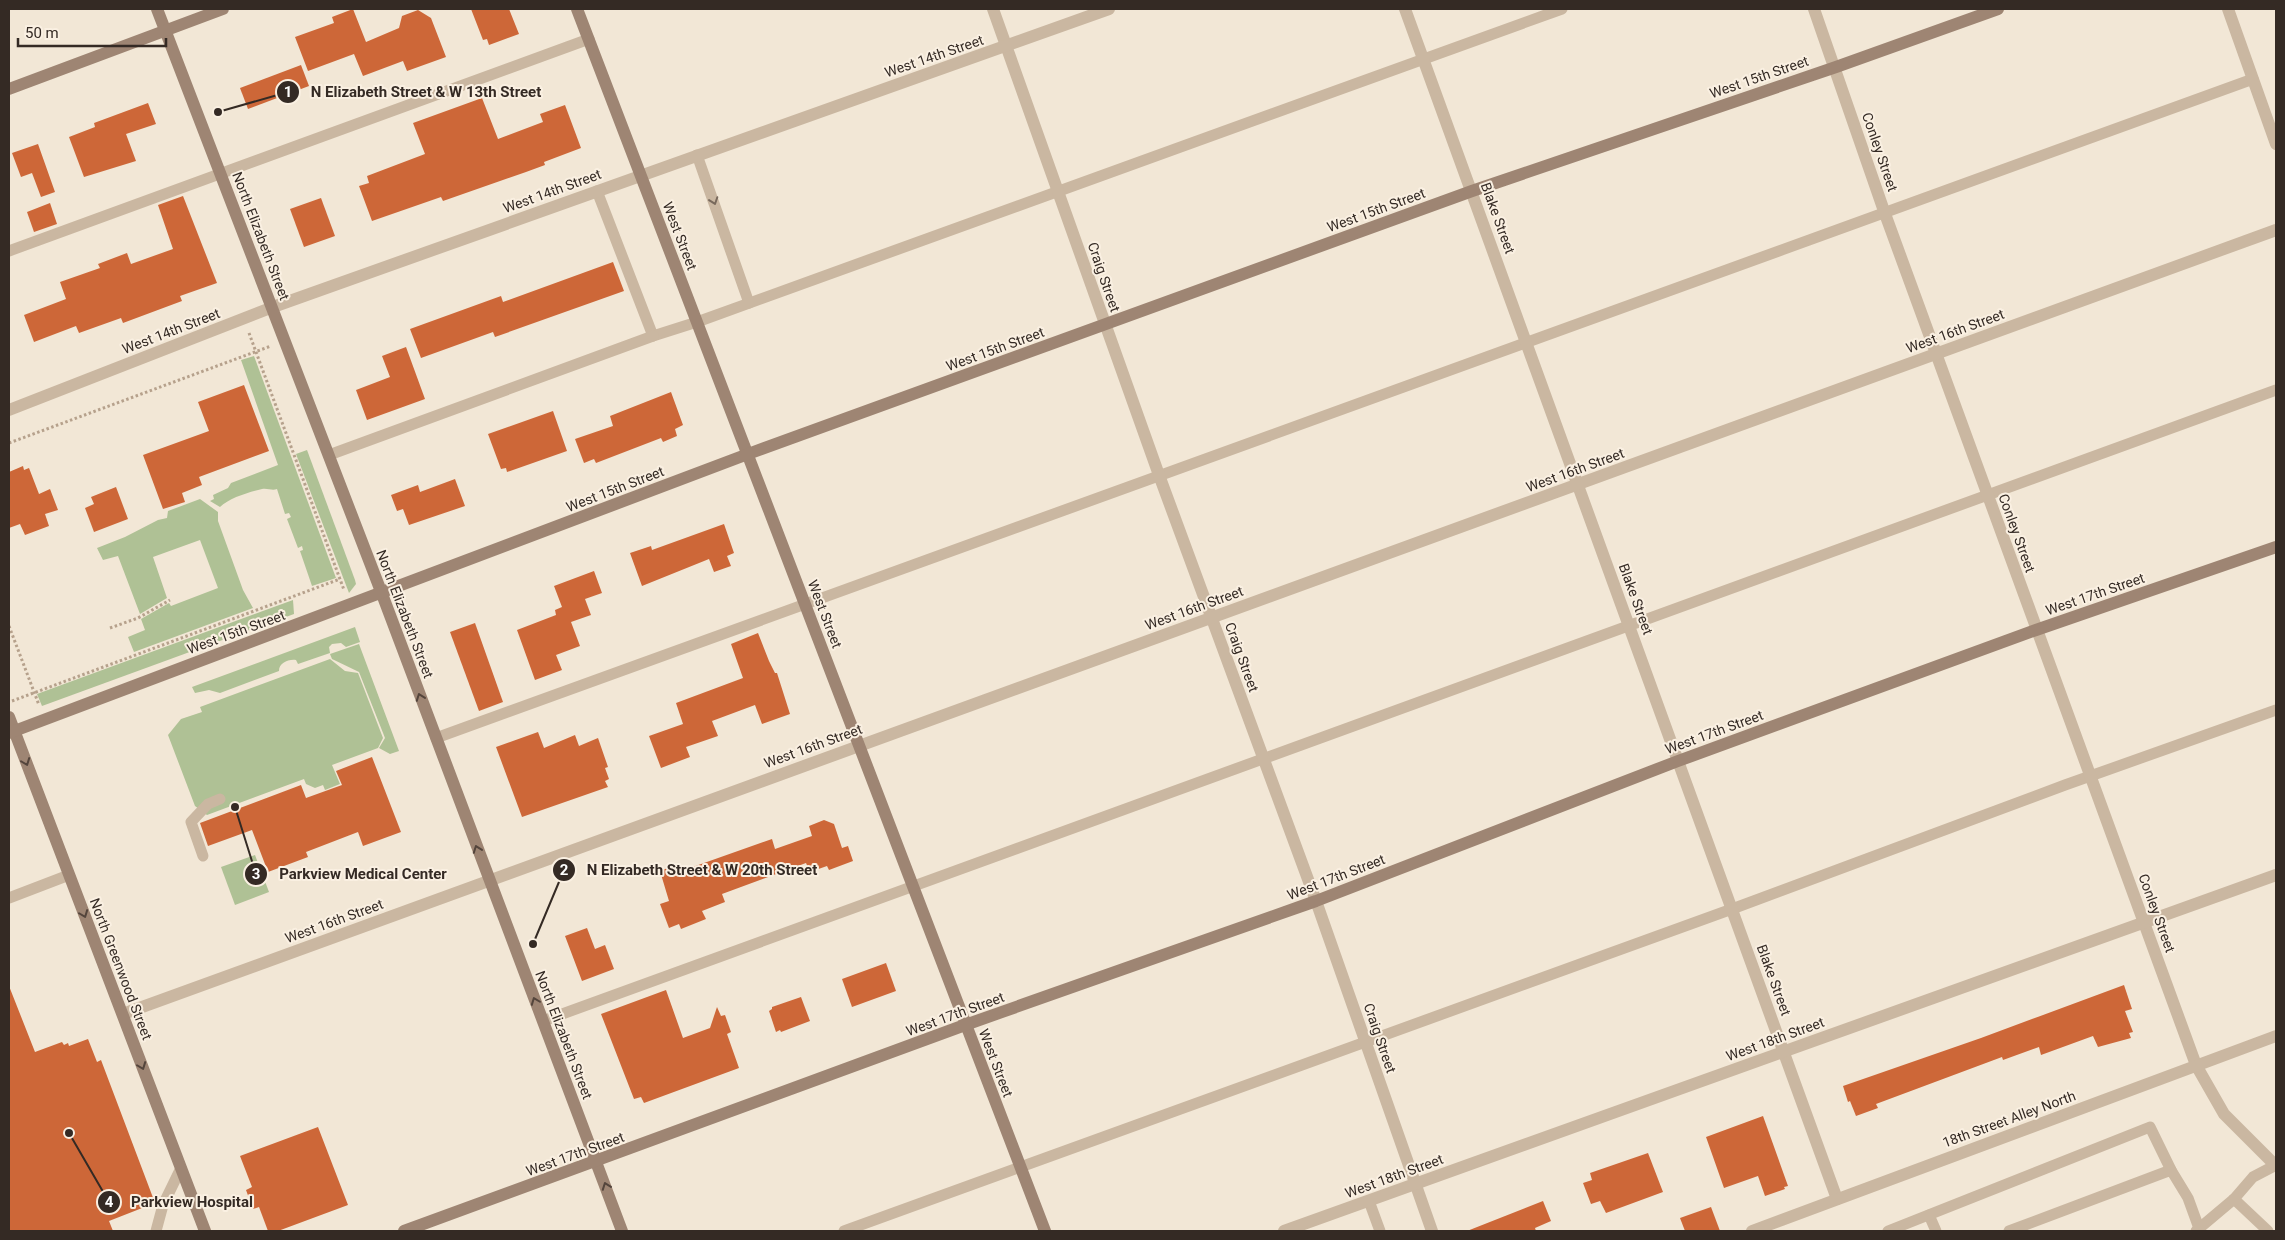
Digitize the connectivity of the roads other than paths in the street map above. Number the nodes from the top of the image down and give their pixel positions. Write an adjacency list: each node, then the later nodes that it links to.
1 (156, 9): 11 (street, North Elizabeth Street)
2 (224, 9): 11 (street)
3 (577, 9): 12 (street, West Street)
4 (993, 9): 13 (street, Craig Street)
5 (1109, 9): 13 (street, West 14th Street)
6 (1405, 9): 14 (street, Blake Street)
7 (1562, 9): 14 (lane)
8 (1814, 9): 15 (street, Conley Street)
9 (1998, 9): 15 (street, West 15th Street)
10 (2228, 9): 16 (street)
11 (164, 30): 17 (street); 20 (street, North Elizabeth Street)
12 (588, 39): 20 (lane); 21 (street, West Street)
13 (1007, 46): 19 (street, West 14th Street); 22 (street, Craig Street)
14 (1424, 59): 22 (lane); 24 (street, Blake Street)
15 (1836, 67): 24 (street, West 15th Street); 25 (street, Conley Street)
16 (2253, 79): 18 (street); 25 (lane)
17 (9, 89)
18 (2276, 144)
19 (698, 155): 21 (street, West 14th Street); 28 (lane, one-way to 28)
20 (220, 173): 27 (lane); 29 (street, North Elizabeth Street)
21 (640, 175): 23 (street, West 14th Street); 30 (street, West Street)
22 (1058, 190): 28 (lane); 31 (street, Craig Street)
23 (597, 191): 29 (street, West 14th Street); 32 (lane)
24 (1472, 191): 31 (street, West 15th Street); 33 (street, Blake Street)
25 (1884, 211): 33 (lane); 34 (street, Conley Street)
26 (2276, 230): 34 (street, West 16th Street)
27 (9, 251)
28 (749, 303): 30 (lane)
29 (273, 308): 36 (street, West 14th Street); 38 (street, North Elizabeth Street)
30 (697, 322): 32 (lane); 37 (street, West Street)
31 (1105, 324): 37 (street, West 15th Street); 39 (street, Craig Street)
32 (653, 336): 38 (lane)
33 (1527, 342): 39 (lane); 40 (street, Blake Street)
34 (1936, 354): 40 (street, West 16th Street); 41 (street, Conley Street)
35 (2276, 390): 41 (lane)
36 (9, 410)
37 (748, 454): 43 (street, West 15th Street); 44 (street, West Street)
38 (329, 455): 43 (street, North Elizabeth Street)
39 (1159, 475): 44 (lane); 45 (street, Craig Street)
40 (1578, 484): 45 (street, West 16th Street); 46 (street, Blake Street)
41 (1988, 496): 46 (lane); 47 (street, Conley Street)
42 (2276, 548): 47 (street, West 17th Street)
43 (382, 594): 50 (street, West 15th Street); 51 (street, North Elizabeth Street, one-way to 43)
44 (806, 605): 51 (lane); 52 (street, West Street)
45 (1211, 618): 52 (street, West 16th Street); 53 (street, Craig Street)
46 (1629, 624): 53 (lane); 54 (street, Blake Street)
47 (2036, 630): 54 (street, West 17th Street); 55 (street, Conley Street)
48 (2276, 710): 55 (lane)
49 (9, 717): 50 (street, North Greenwood Street)
50 (12, 732): 58 (street, North Greenwood Street, one-way to 58)
51 (436, 738): 60 (street, North Elizabeth Street, one-way to 51)
52 (859, 746): 60 (street, West 16th Street); 61 (street, West Street)
53 (1263, 758): 61 (lane); 63 (street, Craig Street)
54 (1678, 761): 63 (street, West 17th Street); 64 (street, Blake Street)
55 (2091, 776): 64 (lane); 65 (street, Conley Street)
56 (220, 799): 57 (lane)
57 (204, 856)
58 (69, 875): 62 (lane); 66 (street, North Greenwood Street, one-way to 66)
59 (2276, 875): 65 (street, West 18th Street)
60 (489, 880): 66 (street, West 16th Street); 67 (street, North Elizabeth Street, one-way to 60)
61 (912, 886): 67 (lane); 68 (street, West Street)
62 (9, 898)
63 (1316, 901): 68 (street, West 17th Street); 70 (street, Craig Street)
64 (1732, 909): 70 (lane); 71 (street, Blake Street)
65 (2144, 922): 71 (street, West 18th Street); 72 (street, Conley Street)
66 (122, 1014): 76 (street, North Greenwood Street, one-way to 76)
67 (543, 1021): 73 (street, North Elizabeth Street)
68 (965, 1026): 73 (street, West 17th Street); 74 (street, West Street)
69 (2276, 1036): 72 (street, 18th Street Alley North)
70 (1365, 1041): 74 (lane); 78 (street, Craig Street)
71 (1784, 1052): 78 (street, West 18th Street); 80 (street, Blake Street)
72 (2196, 1066): 75 (street, Conley Street); 80 (street, 18th Street Alley North)
73 (597, 1162): 85 (street, West 17th Street); 86 (street, North Elizabeth Street, one-way to 73)
74 (1020, 1166): 87 (lane); 88 (street, West Street)
75 (2276, 1166): 79 (lane)
76 (181, 1168): 83 (lane); 84 (street, North Greenwood Street)
77 (2172, 1170): 82 (lane); 95 (lane); 96 (lane)
78 (1416, 1184): 81 (street, West 18th Street); 91 (street, Craig Street)
79 (2234, 1198): 96 (lane); 97 (lane)
80 (1837, 1199): 92 (street, 18th Street Alley North)
81 (1369, 1201): 89 (street, West 18th Street); 90 (lane)
82 (1929, 1215): 93 (lane); 94 (lane)
83 (156, 1231)
84 (205, 1231)
85 (404, 1231)
86 (622, 1231)
87 (844, 1231)
88 (1045, 1231)
89 (1284, 1231)
90 (1380, 1231)
91 (1432, 1231)
92 (1752, 1231)
93 (1888, 1231)
94 (1936, 1231)
95 (2009, 1231)
96 (2198, 1231)
97 (2268, 1231)

